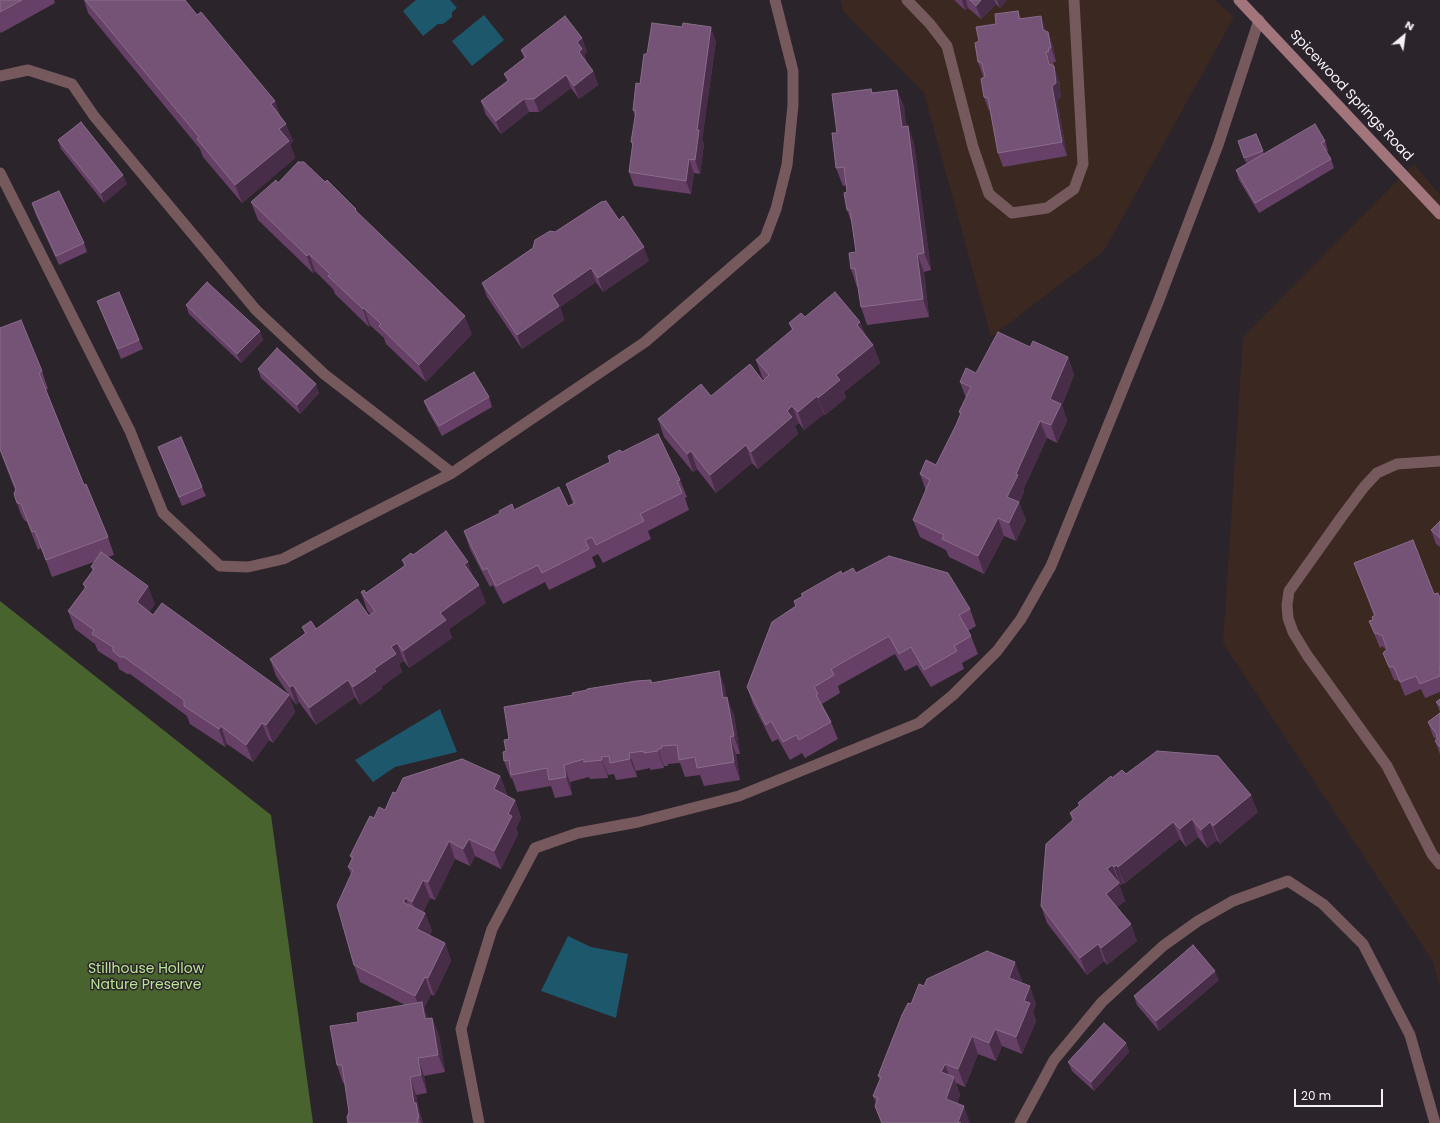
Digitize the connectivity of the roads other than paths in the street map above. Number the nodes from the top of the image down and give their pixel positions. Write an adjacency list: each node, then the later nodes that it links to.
1 (775, 0): 10 (lane)
2 (907, 0): 3 (lane)
3 (1074, 0)
4 (1239, 0): 5 (main road, Spicewood Springs Road)
5 (1259, 20): 8 (main road, Spicewood Springs Road); 12 (lane)
6 (0, 76): 10 (lane)
7 (0, 173): 10 (lane)
8 (1440, 214)
9 (1440, 462): 11 (lane)
10 (452, 473)
11 (1440, 864)
12 (479, 1123)
13 (1020, 1123): 14 (lane)
14 (1435, 1123)

